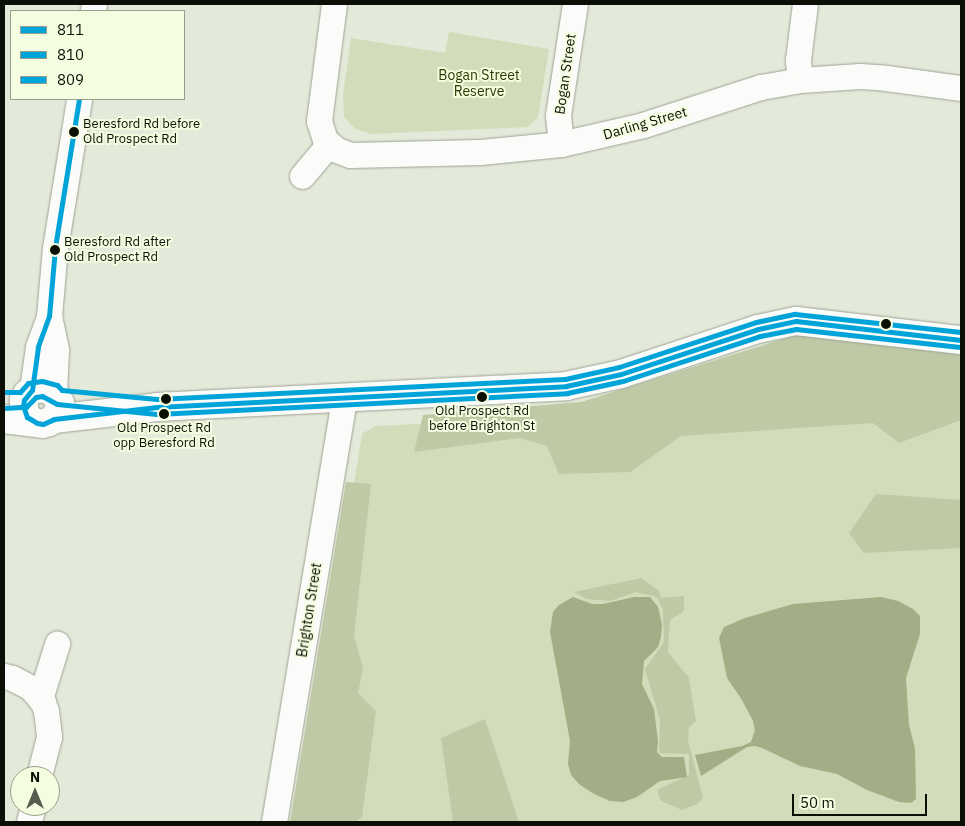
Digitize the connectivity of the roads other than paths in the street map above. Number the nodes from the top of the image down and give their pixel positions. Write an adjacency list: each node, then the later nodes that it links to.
1 (334, 4): 7 (street)
2 (576, 4): 8 (street, Bogan Street)
3 (805, 4): 4 (street)
4 (800, 80): 5 (street, Darling Street); 8 (street, Darling Street)
5 (961, 88)
6 (79, 100): 12 (street)
7 (329, 144): 8 (street, Darling Street); 9 (street)
8 (561, 144)
9 (302, 176)
10 (961, 340): 11 (main road)
11 (344, 398): 12 (main road); 18 (street, Brighton Street)
12 (37, 403): 13 (main road)
13 (4, 418)
14 (57, 644): 16 (street)
15 (4, 676): 16 (street)
16 (40, 699): 17 (street)
17 (42, 766)
18 (274, 822)

